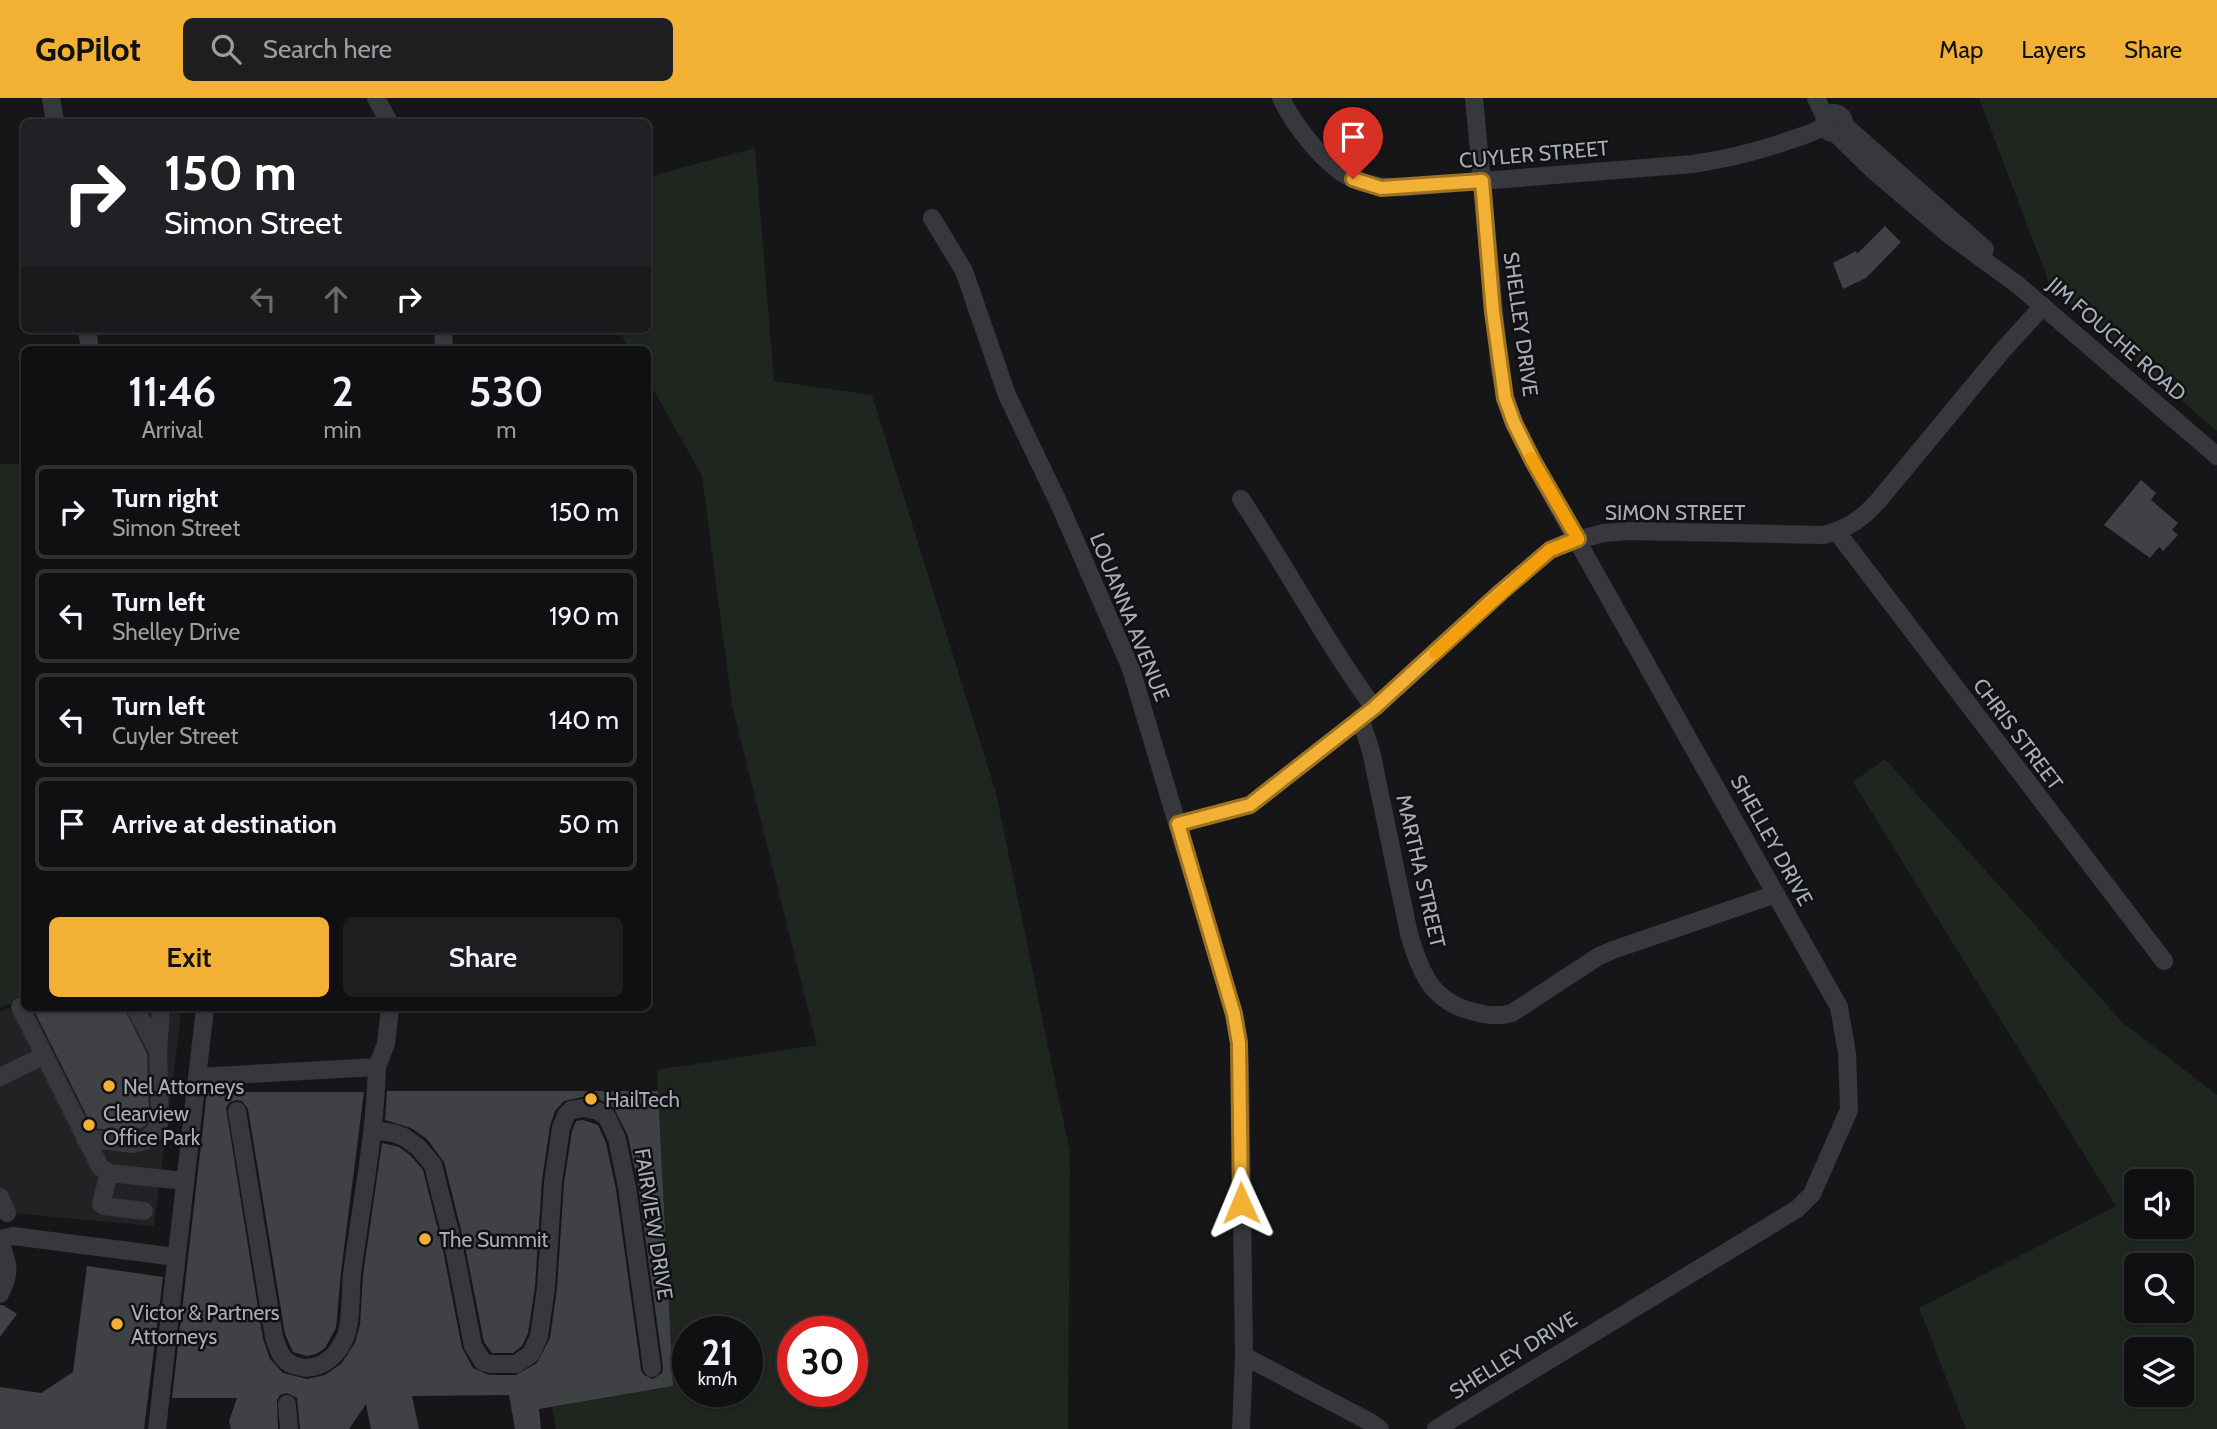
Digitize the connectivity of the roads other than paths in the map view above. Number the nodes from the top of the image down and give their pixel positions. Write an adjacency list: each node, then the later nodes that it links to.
1 (51, 98): 6 (street)
2 (376, 98): 7 (street)
3 (1280, 98): 9 (street, CUYLER STREET)
4 (1474, 98): 9 (street, SHELLEY DRIVE)
5 (1816, 98): 8 (street, JIM FOUCHE ROAD)
6 (54, 119)
7 (388, 119)
8 (1832, 119): 9 (street, CUYLER STREET); 11 (street, JIM FOUCHE ROAD)
9 (1482, 181): 15 (street, SHELLEY DRIVE)
10 (932, 218): 17 (street, LOUANNA AVENUE)
11 (2043, 306): 12 (street, JIM FOUCHE ROAD); 14 (street, SIMON STREET)
12 (2217, 456)
13 (1241, 499): 16 (street, MARTHA STREET)
14 (1837, 532): 15 (street, SIMON STREET); 19 (street, CHRIS STREET)
15 (1578, 539): 16 (street, SIMON STREET); 18 (street, SHELLEY DRIVE)
16 (1367, 713): 17 (street, SIMON STREET); 18 (street, MARTHA STREET)
17 (1178, 824): 39 (street, LOUANNA AVENUE)
18 (1776, 894): 46 (street, SHELLEY DRIVE)
19 (2164, 961)
20 (22, 1011): 26 (street)
21 (137, 1011): 25 (street)
22 (161, 1011): 25 (street)
23 (205, 1011): 29 (street)
24 (390, 1011): 27 (street)
25 (158, 1051): 32 (street)
26 (43, 1055): 28 (street); 32 (street)
27 (377, 1067): 29 (street); 31 (street)
28 (0, 1077)
29 (197, 1077): 34 (street)
30 (237, 1111): 31 (street)
31 (374, 1130): 40 (street, FAIRVIEW DRIVE)
32 (85, 1138): 33 (street)
33 (109, 1173): 34 (street); 35 (street)
34 (185, 1181): 37 (street)
35 (144, 1211)
36 (0, 1240): 37 (street); 38 (street)
37 (176, 1257): 42 (street)
38 (0, 1294)
39 (1244, 1356): 44 (street, LOUANNA AVENUE); 45 (street)
40 (652, 1368)
41 (287, 1404): 43 (street)
42 (163, 1426)
43 (289, 1429)
44 (1241, 1429)
45 (1380, 1429)
46 (1436, 1429)

